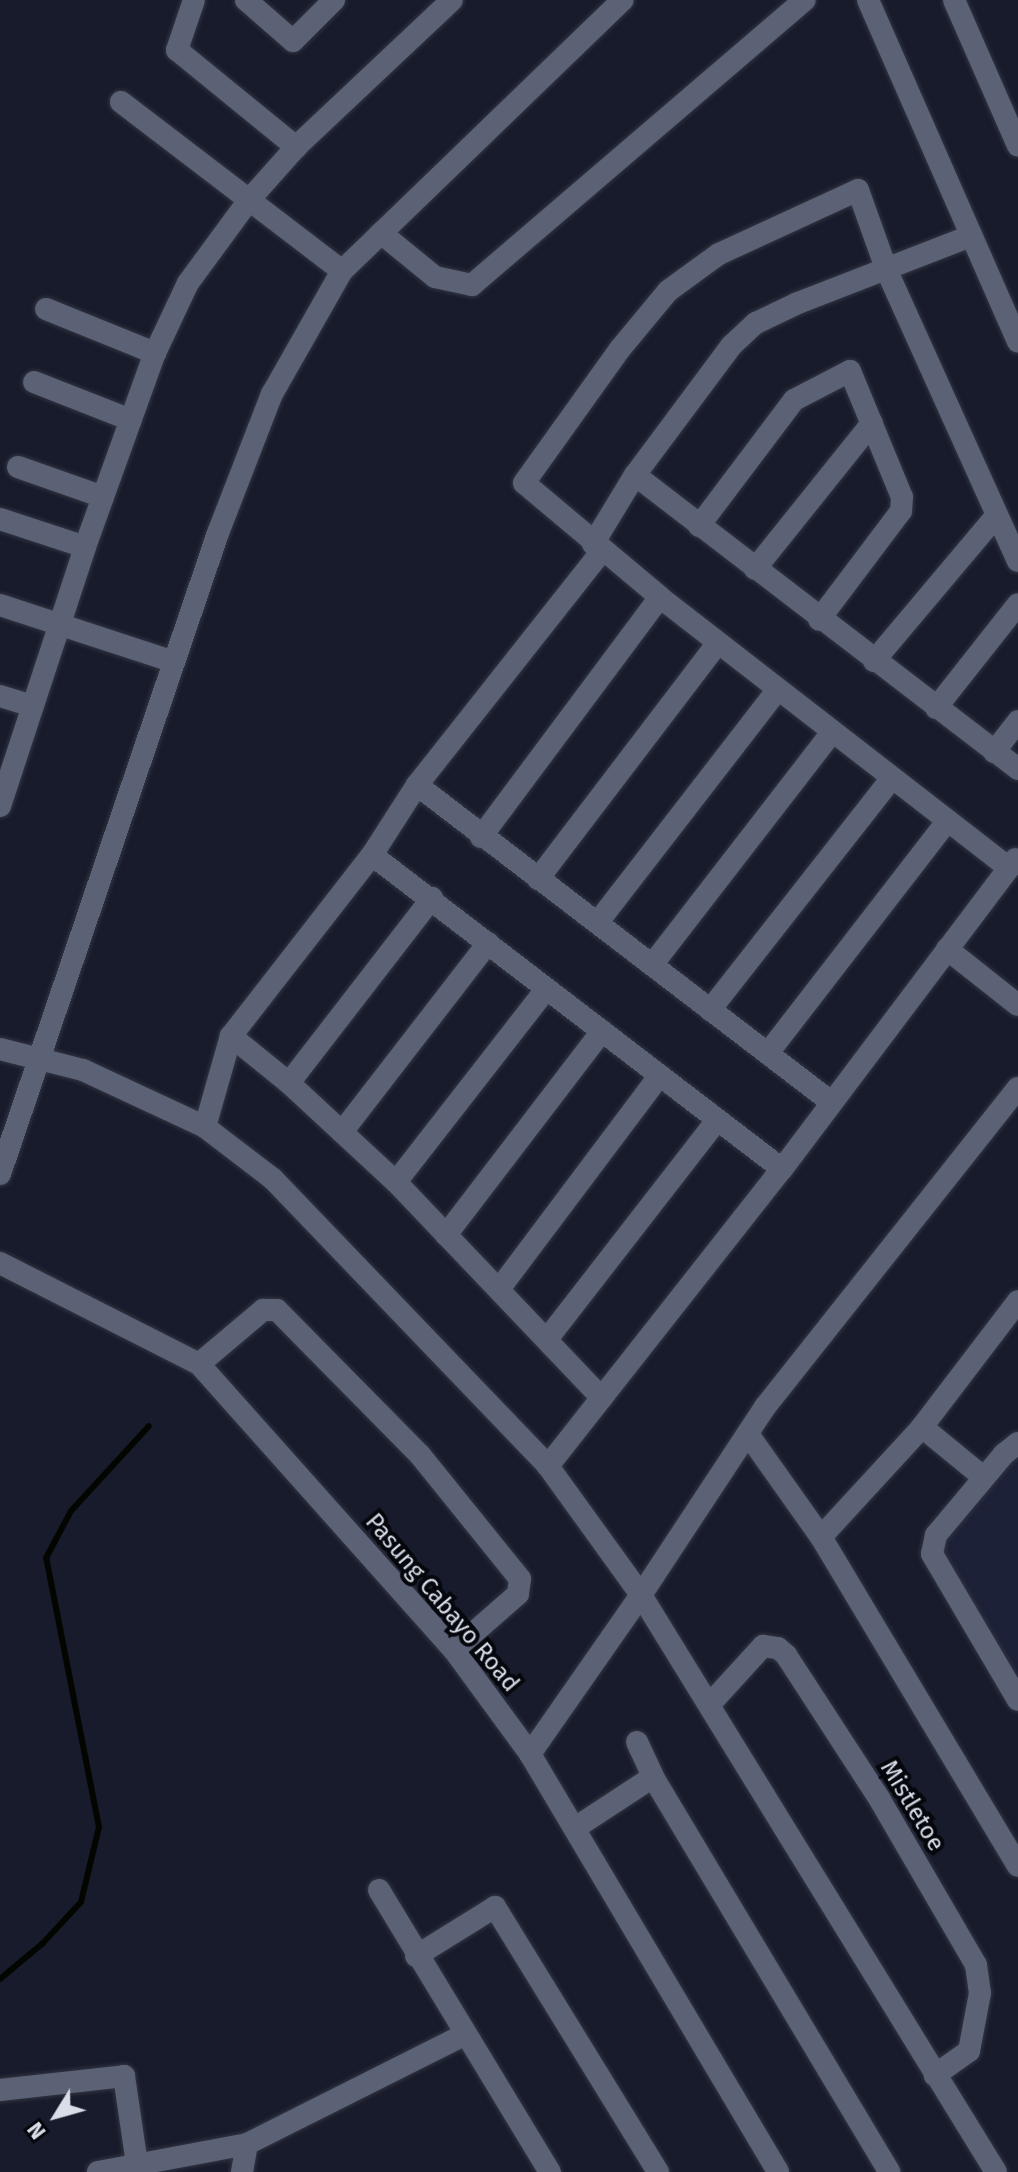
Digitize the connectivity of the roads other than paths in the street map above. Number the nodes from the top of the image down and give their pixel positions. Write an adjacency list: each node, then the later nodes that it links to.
1 (194, 0): 11 (street)
2 (246, 0): 3 (street)
3 (334, 0)
4 (452, 0): 11 (street)
5 (623, 0): 13 (street)
6 (805, 0): 13 (street)
7 (868, 0): 14 (street)
8 (954, 0): 10 (street)
9 (121, 102): 12 (street)
10 (1018, 146)
11 (296, 147): 12 (street)
12 (249, 200): 15 (street); 19 (street)
13 (381, 233): 15 (street)
14 (971, 236): 16 (street); 18 (street)
15 (342, 271): 40 (street)
16 (887, 271): 24 (street); 26 (street); 30 (street)
17 (46, 309): 19 (street)
18 (1018, 342)
19 (155, 353): 21 (street)
20 (34, 382): 21 (street)
21 (131, 420): 25 (street)
22 (872, 423): 28 (street); 32 (street); 36 (street)
23 (18, 467): 25 (street)
24 (635, 475): 28 (street); 30 (street)
25 (103, 497): 29 (street)
26 (996, 516): 31 (street); 39 (street)
27 (0, 519): 29 (street)
28 (699, 526): 32 (street)
29 (85, 547): 37 (street)
30 (598, 547): 33 (street); 50 (street)
31 (1018, 561)
32 (755, 569): 36 (street)
33 (660, 597): 38 (street); 53 (street)
34 (1018, 604): 44 (street)
35 (0, 605): 37 (street)
36 (819, 620): 39 (street)
37 (60, 625): 40 (street); 43 (street)
38 (718, 643): 41 (street); 56 (street)
39 (874, 661): 44 (street)
40 (174, 662): 69 (street)
41 (777, 690): 46 (street); 58 (street)
42 (0, 696): 43 (street)
43 (33, 706): 51 (street)
44 (936, 708): 47 (street)
45 (1018, 721): 47 (street)
46 (831, 733): 49 (street); 61 (street)
47 (994, 752): 48 (street)
48 (1018, 769)
49 (892, 778): 52 (street); 64 (street)
50 (417, 785): 53 (street); 54 (street)
51 (0, 806)
52 (948, 820): 55 (street); 68 (street)
53 (481, 837): 56 (street)
54 (372, 855): 57 (street); 66 (street)
55 (1014, 862): 60 (street)
56 (538, 879): 58 (street)
57 (432, 898): 59 (street); 71 (street)
58 (598, 922): 61 (street)
59 (488, 943): 62 (street); 76 (street)
60 (947, 949): 63 (street); 73 (street)
61 (652, 965): 64 (street)
62 (546, 989): 65 (street); 79 (street)
63 (1018, 1005)
64 (710, 1010): 68 (street)
65 (602, 1031): 70 (street); 80 (street)
66 (231, 1036): 71 (street); 75 (street)
67 (0, 1049): 69 (street)
68 (768, 1053): 73 (street)
69 (41, 1060): 75 (street); 78 (street)
70 (659, 1076): 74 (street); 82 (street)
71 (289, 1083): 76 (street)
72 (1018, 1088): 88 (street)
73 (831, 1102): 77 (street)
74 (717, 1120): 77 (street); 84 (street)
75 (205, 1127): 90 (street)
76 (342, 1132): 79 (street)
77 (782, 1169): 86 (street)
78 (0, 1174)
79 (396, 1182): 80 (street)
80 (446, 1235): 82 (street)
81 (0, 1263): 85 (street, Pasung Cabayo Road)
82 (500, 1288): 84 (street)
83 (1018, 1301): 87 (street)
84 (548, 1338): 86 (street)
85 (199, 1364): 94 (street, Pasung Cabayo Road); 94 (street)
86 (602, 1398): 90 (street)
87 (922, 1427): 91 (street); 92 (street)
88 (748, 1434): 92 (street); 93 (street)
89 (1018, 1443): 91 (street)
90 (548, 1466): 93 (street)
91 (983, 1477): 95 (street)
92 (821, 1537): 101 (street)
93 (641, 1595): 96 (street); 98 (street)
94 (454, 1650): 98 (street, Pasung Cabayo Road)
95 (1018, 1700)
96 (710, 1704): 105 (street); 105 (street, Mistletoe)
97 (637, 1742): 99 (street)
98 (530, 1754): 100 (street, Pasung Cabayo Road)
99 (653, 1777): 100 (street); 114 (street)
100 (575, 1828): 113 (street, Pasung Cabayo Road)
101 (1018, 1866)
102 (379, 1890): 103 (street)
103 (416, 1956): 104 (street); 112 (street)
104 (464, 2035): 107 (street); 111 (street)
105 (935, 2075): 115 (street)
106 (0, 2090): 108 (street)
107 (247, 2144): 108 (street); 110 (street)
108 (137, 2164): 109 (street)
109 (98, 2172)
110 (242, 2172)
111 (550, 2172)
112 (658, 2172)
113 (778, 2172)
114 (889, 2172)
115 (996, 2172)

